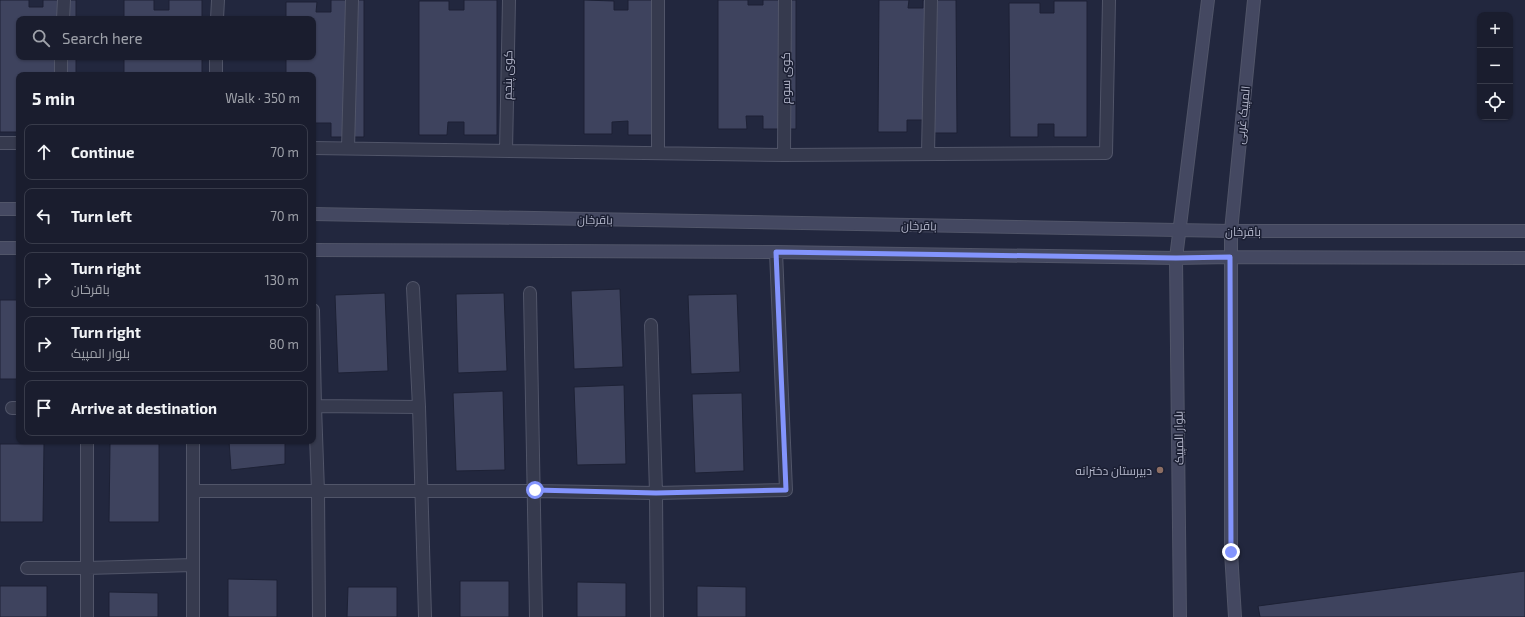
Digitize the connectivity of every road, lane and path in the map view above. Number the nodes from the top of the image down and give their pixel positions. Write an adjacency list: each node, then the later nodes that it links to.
1 (64, 0): 11 (street)
2 (218, 0): 12 (street)
3 (352, 0): 20 (street)
4 (509, 0): 21 (street, کوی پنجم)
5 (658, 0): 22 (street)
6 (785, 0): 24 (street, کوی سوم)
7 (931, 0): 23 (street)
8 (1109, 0): 23 (street)
9 (1208, 0): 28 (street)
10 (1254, 0): 29 (street, المپیک غربی)
11 (63, 16)
12 (217, 16)
13 (62, 60): 15 (street)
14 (216, 60): 16 (street)
15 (61, 72)
16 (216, 72)
17 (0, 143): 18 (street)
18 (16, 143)
19 (316, 148): 20 (street)
20 (348, 148): 21 (street)
21 (506, 151): 22 (street)
22 (658, 153): 24 (street)
23 (928, 154): 24 (street)
24 (784, 155)
25 (0, 209): 26 (street)
26 (16, 209)
27 (316, 214): 28 (street, باقرخان)
28 (1180, 229): 29 (street, باقرخان); 36 (street, بلوار المپیک)
29 (1231, 231): 30 (street, باقرخان); 35 (street, المپیک غربی)
30 (1525, 231)
31 (0, 248): 32 (street)
32 (16, 248)
33 (316, 250): 34 (street)
34 (776, 252): 36 (street); 50 (street)
35 (1230, 257): 36 (street); 37 (street); 61 (street)
36 (1176, 258): 60 (street, بلوار المپیک)
37 (1525, 258)
38 (413, 288): 42 (street)
39 (530, 293): 46 (street)
40 (651, 325): 50 (street)
41 (316, 406): 42 (street)
42 (419, 407): 48 (street)
43 (316, 435): 49 (street)
44 (86, 444): 53 (street)
45 (192, 444): 47 (street)
46 (535, 490): 48 (street); 50 (street); 58 (street)
47 (193, 491): 49 (street); 51 (street)
48 (422, 491): 49 (street); 57 (street)
49 (318, 492): 56 (street)
50 (656, 493): 59 (street)
51 (193, 565): 53 (street); 55 (street)
52 (27, 568): 53 (street)
53 (87, 568): 54 (street)
54 (87, 617)
55 (193, 617)
56 (319, 617)
57 (425, 617)
58 (536, 617)
59 (657, 617)
60 (1180, 617)
61 (1235, 617)

